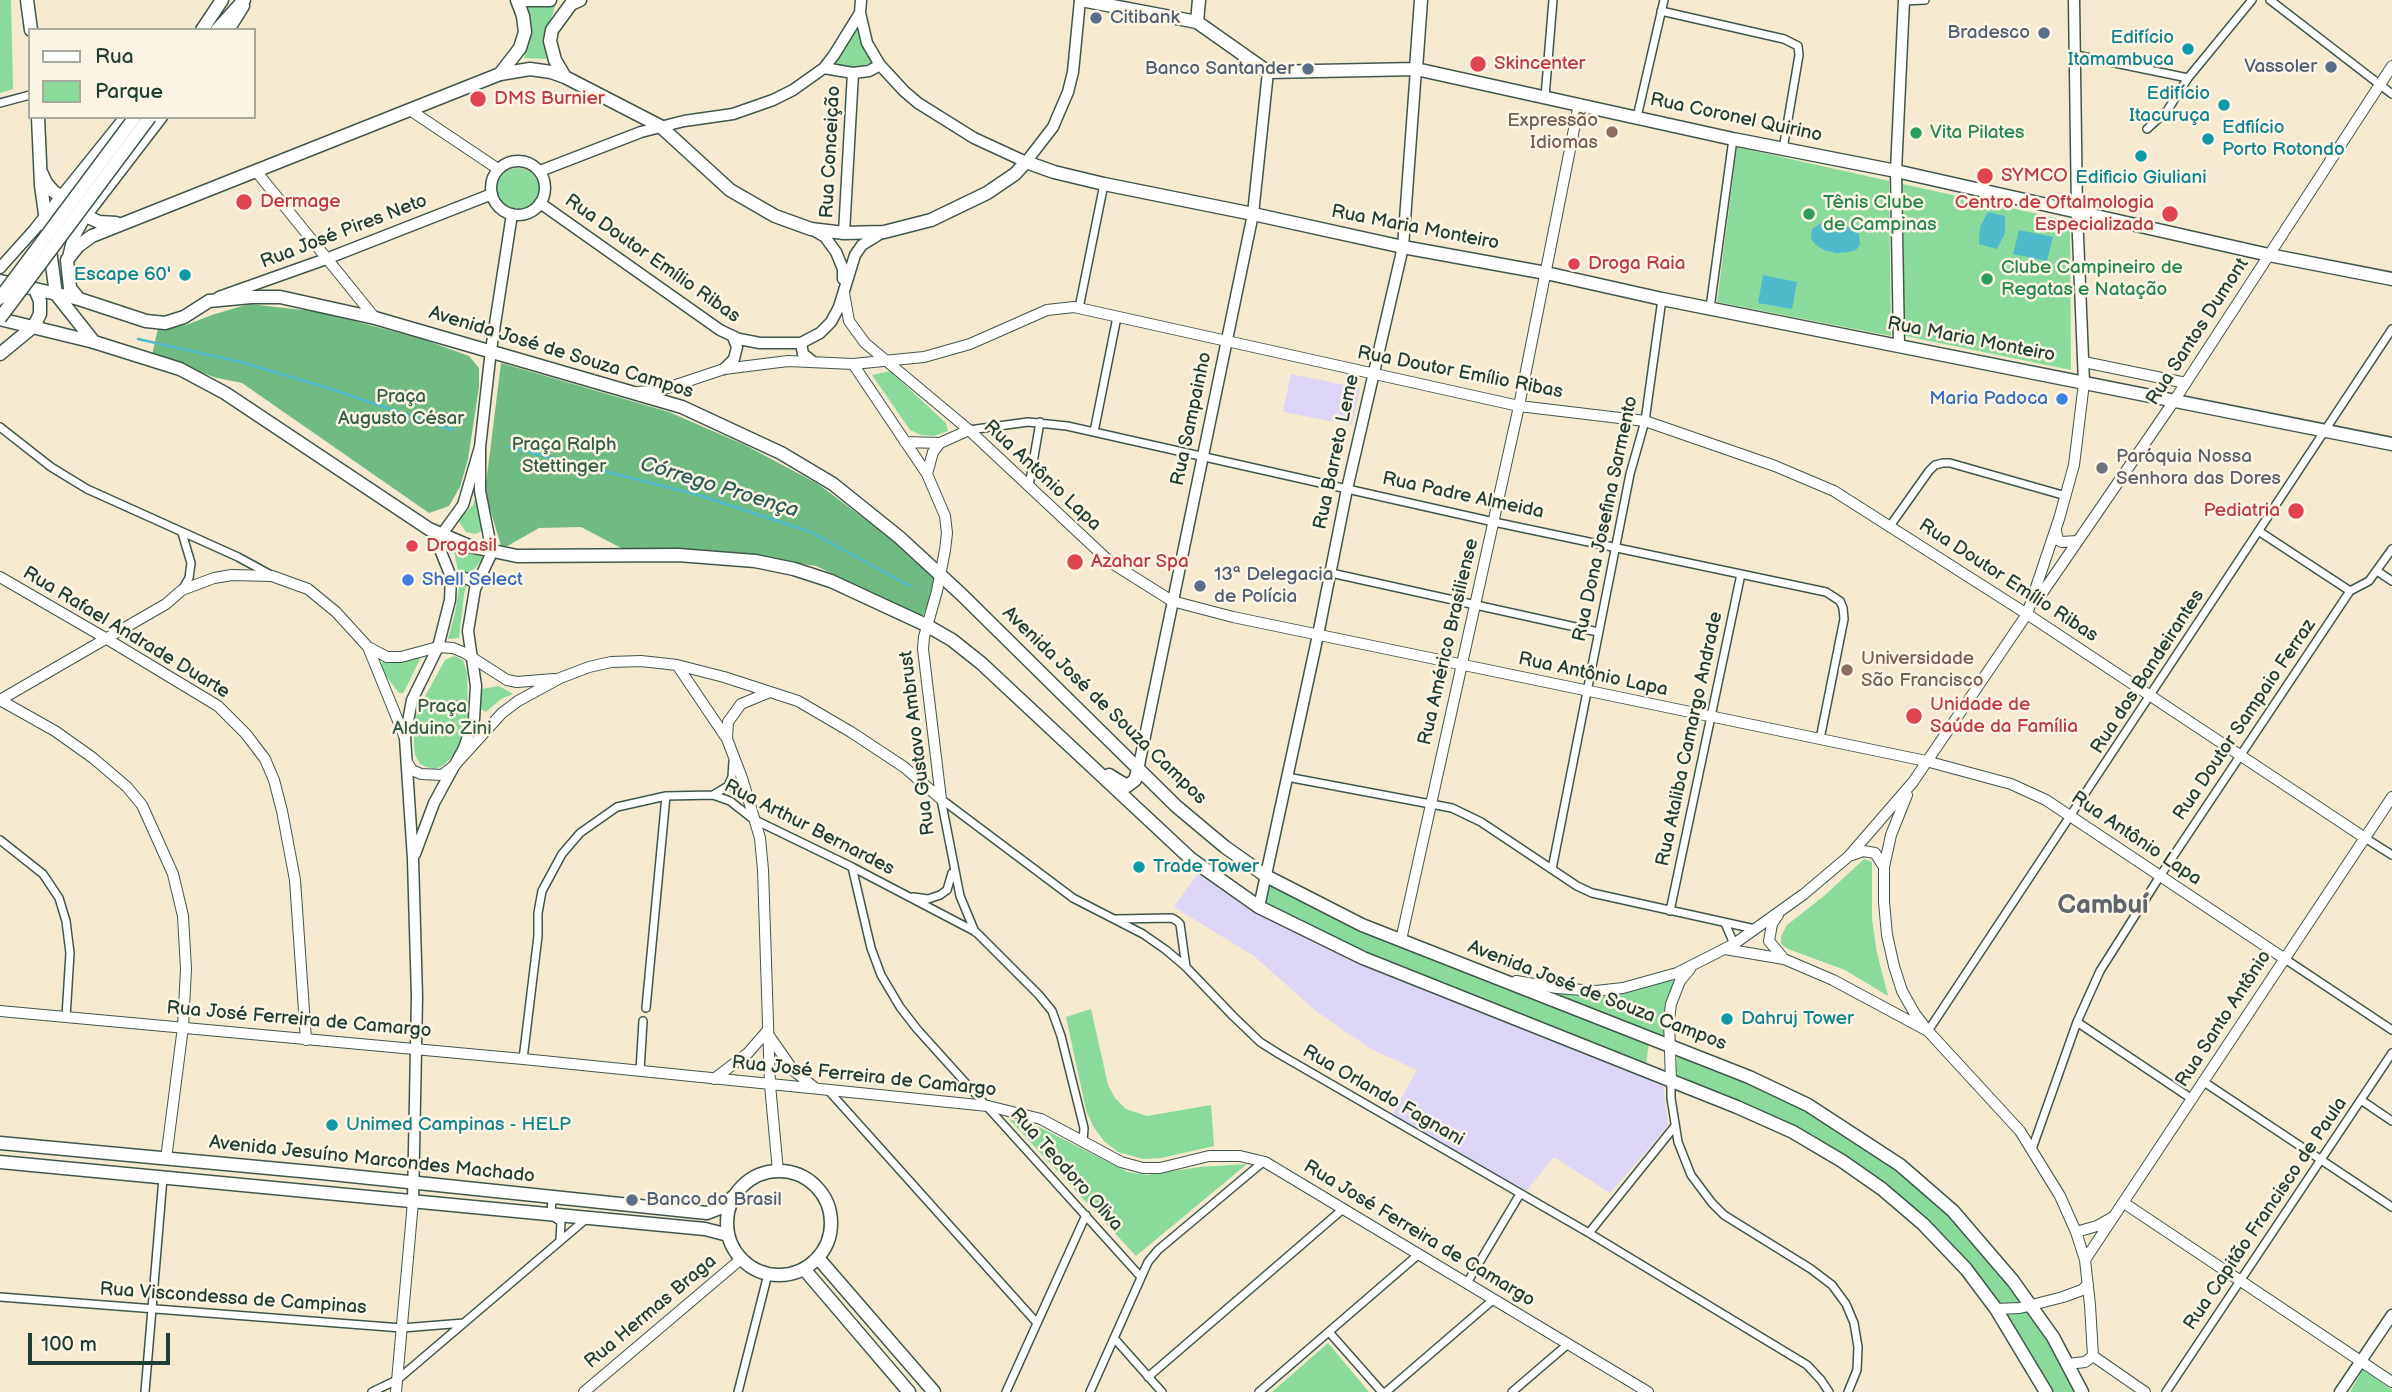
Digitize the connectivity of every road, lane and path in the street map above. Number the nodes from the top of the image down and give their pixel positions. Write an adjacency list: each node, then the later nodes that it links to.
1 (27, 0): 22 (main road)
2 (220, 0): 23 (main road); 24 (main road)
3 (246, 0): 24 (main road)
4 (517, 0): 32 (main road)
5 (523, 0): 6 (main road)
6 (550, 0)
7 (580, 0): 33 (main road)
8 (861, 0): 20 (main road)
9 (1080, 0): 21 (main road); 53 (main road)
10 (1199, 0): 21 (main road)
11 (1421, 0): 29 (main road, Rua Barreto Leme)
12 (1553, 0): 38 (street)
13 (1664, 0): 19 (street)
14 (1904, 0): 15 (street); 57 (main road)
15 (1925, 0)
16 (2074, 0): 25 (main road)
17 (2252, 0): 34 (street)
18 (2270, 0): 35 (street)
19 (1661, 11): 42 (street); 51 (street)
20 (860, 13): 26 (main road, Rua Maria Monteiro); 28 (main road)
21 (1197, 22): 31 (main road)
22 (31, 28)
23 (197, 28)
24 (215, 28)
25 (2076, 55): 34 (street); 64 (main road)
26 (880, 65): 30 (main road); 53 (main road, Rua Maria Monteiro)
27 (2392, 66): 35 (street, Rua Santos Dumont)
28 (824, 68): 30 (main road); 48 (main road)
29 (1416, 69): 31 (main road, Rua Coronel Quirino); 38 (main road, Rua Coronel Quirino); 73 (main road, Rua Barreto Leme)
30 (853, 72): 72 (main road, Rua Conceição)
31 (1268, 72): 66 (main road, Rua Sampainho)
32 (500, 74): 33 (main road); 41 (main road)
33 (565, 77): 48 (main road)
34 (2188, 78): 49 (street)
35 (2379, 86): 36 (street); 75 (street, Rua Santos Dumont)
36 (2392, 94)
37 (28, 95): 39 (street)
38 (1545, 97): 40 (main road, Rua Coronel Quirino)
39 (0, 103)
40 (1579, 104): 42 (main road, Rua Coronel Quirino); 80 (street, Rua Américo Brasiliense)
41 (410, 110): 54 (street); 56 (main road)
42 (1637, 117): 50 (main road, Rua Coronel Quirino)
43 (38, 119): 55 (main road)
44 (123, 119): 52 (main road)
45 (134, 119): 86 (main road, bridge)
46 (149, 119): 93 (main road, bridge)
47 (160, 119): 59 (main road)
48 (660, 126): 58 (main road); 70 (main road)
49 (2147, 130)
50 (1733, 139): 51 (main road, Rua Coronel Quirino); 91 (street)
51 (1783, 149): 57 (main road, Rua Coronel Quirino)
52 (92, 158): 59 (main road); 62 (main road)
53 (1026, 162): 60 (main road, Rua Maria Monteiro); 71 (main road)
54 (498, 169): 58 (main road); 61 (main road)
55 (41, 170): 62 (main road); 67 (main road)
56 (256, 171): 69 (main road); 77 (street)
57 (1896, 171): 64 (main road, Rua Coronel Quirino); 101 (main road)
58 (540, 172): 63 (main road)
59 (114, 180): 68 (main road)
60 (1104, 184): 66 (main road, Rua Maria Monteiro); 90 (street)
61 (492, 194): 65 (main road); 77 (main road, Rua José Pires Neto)
62 (61, 197): 67 (main road); 68 (main road)
63 (541, 203): 65 (main road); 97 (main road, Rua Doutor Emílio Ribas)
64 (2077, 212): 75 (main road, Rua Coronel Quirino); 106 (main road)
65 (512, 214): 102 (main road)
66 (1253, 214): 73 (main road, Rua Maria Monteiro); 98 (main road, Rua Sampainho)
67 (45, 216): 76 (main road); 85 (main road)
68 (86, 216): 69 (main road); 78 (main road)
69 (124, 223): 78 (main road)
70 (811, 229): 72 (main road); 84 (main road, Rua Conceição)
71 (884, 232): 72 (main road); 84 (main road)
72 (844, 233)
73 (1402, 247): 80 (main road, Rua Maria Monteiro); 109 (main road, Rua Barreto Leme)
74 (0, 254): 76 (main road)
75 (2269, 254): 81 (main road, Rua Coronel Quirino); 111 (street, Rua Santos Dumont)
76 (13, 255): 79 (main road)
77 (326, 259): 89 (main road, Rua José Pires Neto); 94 (street)
78 (67, 260): 87 (main road)
79 (0, 268)
80 (1546, 273): 88 (main road, Rua Maria Monteiro); 114 (street, Rua Américo Brasiliense)
81 (2392, 279)
82 (0, 281): 83 (main road, Avenida José de Souza Campos)
83 (35, 289): 85 (main road, Avenida José de Souza Campos); 95 (main road)
84 (844, 292): 100 (main road); 104 (street, Rua Antônio Lapa)
85 (56, 294): 87 (main road, Avenida José de Souza Campos); 99 (main road)
86 (0, 298)
87 (79, 299): 89 (main road, Avenida José de Souza Campos)
88 (1662, 299): 91 (main road, Rua Maria Monteiro); 115 (street, Rua Dona Josefina Sarmento)
89 (209, 301): 94 (main road, Avenida José de Souza Campos)
90 (1079, 308): 92 (street, Rua Doutor Emílio Ribas); 104 (street, Rua Doutor Emílio Ribas)
91 (1710, 308): 101 (main road, Rua Maria Monteiro)
92 (1117, 317): 98 (street, Rua Doutor Emílio Ribas); 120 (street)
93 (0, 318): 95 (main road)
94 (375, 318): 102 (main road, Avenida José de Souza Campos)
95 (34, 326): 99 (main road); 103 (main road)
96 (2392, 329): 118 (street, Rua dos Bandeirantes)
97 (733, 337): 100 (main road, Rua Doutor Emílio Ribas); 108 (main road)
98 (1226, 340): 109 (street, Rua Doutor Emílio Ribas); 125 (main road, Rua Sampainho)
99 (94, 342): 135 (main road)
100 (801, 343): 105 (main road)
101 (1899, 345): 110 (main road, Rua Maria Monteiro)
102 (491, 351): 112 (main road, Avenida José de Souza Campos); 124 (main road)
103 (0, 354)
104 (887, 360): 107 (street, Rua Doutor Emílio Ribas); 119 (street, Rua Antônio Lapa)
105 (812, 361): 107 (street, Rua Doutor Emílio Ribas); 108 (street, Rua Doutor Emílio Ribas)
106 (2084, 362): 110 (main road); 111 (street)
107 (853, 364): 121 (street, Rua Gustavo Ambrust)
108 (724, 369): 112 (street, Rua Doutor Emílio Ribas)
109 (1374, 374): 114 (street, Rua Doutor Emílio Ribas); 128 (main road, Rua Barreto Leme)
110 (2084, 383): 113 (main road, Rua Maria Monteiro); 129 (street)
111 (2186, 383): 113 (street, Rua Santos Dumont)
112 (630, 393): 143 (main road, Avenida José de Souza Campos)
113 (2174, 401): 118 (main road, Rua Maria Monteiro); 136 (street, Rua Santos Dumont)
114 (1519, 406): 115 (street, Rua Doutor Emílio Ribas); 130 (street, Rua Américo Brasiliense)
115 (1645, 421): 131 (street, Rua Doutor Emílio Ribas); 137 (street, Rua Dona Josefina Sarmento)
116 (1040, 422): 119 (street, Rua Padre Almeida); 120 (street, Rua Padre Almeida); 127 (street)
117 (0, 427): 133 (street)
118 (2325, 429): 123 (main road, Rua Maria Monteiro); 134 (street, Rua dos Bandeirantes)
119 (969, 430): 122 (street, Rua Padre Almeida); 127 (street, Rua Antônio Lapa)
120 (1094, 432): 125 (street, Rua Padre Almeida)
121 (905, 442): 122 (street); 126 (street, Rua Gustavo Ambrust)
122 (940, 443): 126 (street)
123 (2392, 444)
124 (480, 447): 135 (main road); 139 (main road)
125 (1202, 456): 128 (street, Rua Padre Almeida); 153 (main road, Rua Sampainho)
126 (927, 474): 143 (street, Rua Gustavo Ambrust)
127 (1029, 486): 153 (street, Rua Antônio Lapa)
128 (1347, 489): 130 (street, Rua Padre Almeida); 142 (main road, Rua Barreto Leme)
129 (2066, 496): 131 (street); 132 (street)
130 (1494, 522): 137 (street, Rua Padre Almeida); 154 (street, Rua Américo Brasiliense)
131 (1890, 526): 155 (street, Rua Doutor Emílio Ribas)
132 (2056, 531): 136 (street); 155 (street)
133 (182, 532): 140 (street); 151 (street)
134 (2260, 532): 152 (street); 168 (street, Rua dos Bandeirantes)
135 (442, 534): 139 (main road); 148 (main road)
136 (2077, 541): 155 (street, Rua Santos Dumont)
137 (1616, 546): 144 (street, Rua Padre Almeida); 157 (street, Rua Dona Josefina Sarmento)
138 (2392, 549): 141 (street, Rua Doutor Sampaio Ferraz)
139 (492, 552): 150 (main road); 156 (main road)
140 (238, 557): 145 (street); 146 (street)
141 (2377, 570): 149 (street); 152 (street, Rua Doutor Sampaio Ferraz)
142 (1331, 573): 154 (street); 158 (main road, Rua Barreto Leme)
143 (941, 574): 156 (street, Rua Gustavo Ambrust); 180 (main road, Avenida José de Souza Campos)
144 (1741, 574): 170 (street, Rua Ataliba Camargo Andrade); 174 (street, Rua Padre Almeida)
145 (232, 575): 146 (street); 151 (street)
146 (272, 576): 160 (street)
147 (0, 577): 159 (street, Rua Rafael Andrade Duarte)
148 (451, 577): 150 (main road); 161 (main road)
149 (2392, 581)
150 (477, 583): 162 (main road)
151 (182, 590): 159 (street)
152 (2350, 591): 175 (street, Rua Doutor Sampaio Ferraz)
153 (1172, 601): 158 (street, Rua Antônio Lapa); 180 (main road, Rua Sampainho)
154 (1475, 604): 157 (street); 164 (street, Rua Américo Brasiliense)
155 (2027, 614): 168 (street, Rua Doutor Emílio Ribas); 177 (street, Rua Santos Dumont)
156 (926, 625): 173 (main road); 186 (street, Rua Gustavo Ambrust)
157 (1598, 632): 166 (street, Rua Dona Josefina Sarmento)
158 (1318, 635): 164 (street, Rua Antônio Lapa); 181 (main road, Rua Barreto Leme)
159 (107, 639): 169 (street); 227 (street, Rua Rafael Andrade Duarte)
160 (368, 647): 161 (street); 171 (street)
161 (438, 647): 162 (street); 171 (main road)
162 (472, 658): 165 (street); 179 (main road)
163 (677, 665): 165 (street); 167 (street); 172 (street)
164 (1462, 666): 166 (street, Rua Antônio Lapa); 187 (street, Rua Américo Brasiliense)
165 (560, 678): 179 (street)
166 (1587, 691): 170 (street, Rua Antônio Lapa); 198 (street, Rua Dona Josefina Sarmento)
167 (770, 692): 172 (street); 186 (street)
168 (2150, 695): 175 (street, Rua Doutor Emílio Ribas); 188 (street, Rua dos Bandeirantes)
169 (0, 700): 223 (street)
170 (1711, 718): 174 (street, Rua Antônio Lapa); 203 (street, Rua Ataliba Camargo Andrade)
171 (405, 738): 178 (main road)
172 (727, 739): 176 (street)
173 (1062, 739): 180 (main road); 202 (main road)
174 (1821, 739): 177 (street, Rua Antônio Lapa)
175 (2241, 755): 190 (street, Rua Doutor Emílio Ribas); 200 (street, Rua Doutor Sampaio Ferraz)
176 (733, 757): 183 (street); 189 (street)
177 (1926, 761): 182 (street, Rua Santos Dumont); 188 (street, Rua Antônio Lapa)
178 (408, 762): 179 (street); 194 (main road)
179 (455, 765): 194 (main road)
180 (1138, 770): 199 (main road, Avenida José de Souza Campos)
181 (1287, 776): 187 (street); 199 (main road, Rua Barreto Leme)
182 (1913, 782): 193 (street); 197 (street)
183 (713, 795): 184 (street, Rua Arthur Bernardes); 189 (street, Rua Arthur Bernardes)
184 (666, 796): 217 (street); 231 (street, Rua Arthur Bernardes)
185 (2392, 797): 190 (street, Rua Santo Antônio)
186 (941, 799): 195 (street, Rua Gustavo Ambrust); 205 (street, Rua Orlando Fagnani)
187 (1430, 803): 198 (street); 209 (street, Rua Américo Brasiliense)
188 (2072, 817): 200 (street, Rua Antônio Lapa); 225 (street, Rua dos Bandeirantes)
189 (753, 819): 196 (street, Rua Arthur Bernardes); 226 (street)
190 (2365, 838): 192 (street, Rua Doutor Emílio Ribas); 211 (street, Rua Santo Antônio)
191 (0, 840): 220 (street)
192 (2392, 855)
193 (1849, 856): 197 (street); 204 (street)
194 (413, 859): 229 (main road)
195 (953, 865): 201 (street); 208 (street, Rua Gustavo Ambrust)
196 (852, 867): 201 (street, Rua Arthur Bernardes); 241 (street, Rua Teodoro Oliva)
197 (1884, 867): 216 (street)
198 (1552, 869): 203 (street)
199 (1266, 876): 202 (main road, Rua Barreto Leme); 209 (main road, Avenida José de Souza Campos)
200 (2160, 876): 211 (street, Rua Antônio Lapa); 222 (street, Rua Doutor Sampaio Ferraz)
201 (904, 895): 208 (street, Rua Arthur Bernardes)
202 (1259, 907): 234 (main road)
203 (1670, 911): 206 (street)
204 (1780, 912): 207 (street); 212 (street)
205 (1111, 919): 214 (street, Rua Orlando Fagnani); 214 (street)
206 (1725, 923): 207 (street); 210 (street)
207 (1755, 929): 210 (street)
208 (976, 932): 244 (street, Rua Arthur Bernardes)
209 (1401, 940): 215 (main road, Avenida José de Souza Campos)
210 (1729, 946): 212 (street); 213 (street)
211 (2285, 959): 224 (street, Rua Antônio Lapa); 235 (street, Rua Santo Antônio)
212 (1784, 960): 218 (street)
213 (1693, 965): 215 (street); 228 (street)
214 (1186, 967): 263 (street, Rua Orlando Fagnani)
215 (1498, 978): 228 (main road, Avenida José de Souza Campos)
216 (1902, 991): 218 (street); 225 (street)
217 (646, 1008)
218 (1890, 1010): 225 (street)
219 (0, 1011): 220 (street, Rua José Ferreira de Camargo)
220 (66, 1017): 223 (street, Rua José Ferreira de Camargo)
221 (643, 1021): 232 (street)
222 (2077, 1022): 239 (street); 247 (street, Rua Doutor Sampaio Ferraz)
223 (183, 1027): 227 (street, Rua José Ferreira de Camargo); 249 (street)
224 (2392, 1030)
225 (1928, 1031): 247 (street)
226 (769, 1032): 233 (street); 236 (street); 237 (street)
227 (306, 1040): 229 (street, Rua José Ferreira de Camargo)
228 (1671, 1046): 234 (street); 291 (main road, Avenida José de Souza Campos)
229 (417, 1049): 231 (street, Rua José Ferreira de Camargo); 259 (main road)
230 (2392, 1053): 240 (street, Rua Capitão Francisco de Paula)
231 (523, 1059): 232 (street, Rua José Ferreira de Camargo)
232 (640, 1071): 233 (street, Rua José Ferreira de Camargo)
233 (714, 1079): 236 (street, Rua José Ferreira de Camargo)
234 (1671, 1081): 243 (street); 293 (main road)
235 (2204, 1082): 239 (street, Rua Santo Antônio); 250 (street)
236 (770, 1086): 237 (street, Rua José Ferreira de Camargo); 256 (street)
237 (816, 1089): 238 (street, Rua José Ferreira de Camargo)
238 (828, 1090): 241 (street, Rua José Ferreira de Camargo); 296 (street)
239 (2192, 1099): 267 (street, Rua Santo Antônio)
240 (2361, 1100): 242 (street); 250 (street, Rua Capitão Francisco de Paula)
241 (988, 1106): 244 (street, Rua José Ferreira de Camargo); 273 (street, Rua Teodoro Oliva)
242 (2392, 1121)
243 (1675, 1126): 276 (street); 322 (street)
244 (1083, 1141): 252 (street, Rua José Ferreira de Camargo)
245 (0, 1143): 246 (main road, Avenida Jesuíno Marcondes Machado)
246 (30, 1146): 248 (main road, Avenida Jesuíno Marcondes Machado); 253 (main road)
247 (2032, 1149): 275 (street)
248 (83, 1151): 249 (main road, Avenida Jesuíno Marcondes Machado); 255 (main road)
249 (166, 1159): 254 (main road, Avenida Jesuíno Marcondes Machado)
250 (2322, 1160): 268 (street); 286 (street, Rua Capitão Francisco de Paula)
251 (0, 1162): 253 (main road, Avenida Jesuíno Marcondes Machado)
252 (1263, 1162): 270 (street, Rua José Ferreira de Camargo); 285 (street)
253 (30, 1165): 255 (main road, Avenida Jesuíno Marcondes Machado)
254 (277, 1169): 257 (main road, Avenida Jesuíno Marcondes Machado); 260 (main road)
255 (82, 1170): 258 (main road, Avenida Jesuíno Marcondes Machado)
256 (778, 1171): 264 (main road); 280 (main road)
257 (344, 1175): 259 (main road, Avenida Jesuíno Marcondes Machado); 262 (main road)
258 (163, 1178): 260 (main road, Avenida Jesuíno Marcondes Machado); 292 (street)
259 (415, 1184): 261 (main road, Avenida Jesuíno Marcondes Machado); 266 (main road)
260 (275, 1187): 262 (main road, Avenida Jesuíno Marcondes Machado)
261 (493, 1192): 265 (main road, Avenida Jesuíno Marcondes Machado); 269 (main road)
262 (342, 1193): 266 (main road, Avenida Jesuíno Marcondes Machado)
263 (1520, 1194): 276 (street, Rua Orlando Fagnani); 287 (street)
264 (734, 1196): 265 (main road, Avenida Jesuíno Marcondes Machado); 277 (main road)
265 (552, 1198): 271 (street)
266 (414, 1202): 269 (main road, Avenida Jesuíno Marcondes Machado); 297 (street)
267 (2124, 1203): 272 (street, Rua Santo Antônio); 286 (street)
268 (2392, 1208)
269 (492, 1209): 271 (main road, Avenida Jesuíno Marcondes Machado)
270 (1343, 1209): 279 (street, Rua José Ferreira de Camargo); 304 (street)
271 (551, 1214): 274 (main road, Avenida Jesuíno Marcondes Machado); 278 (street)
272 (2116, 1214): 275 (street); 282 (street, Rua Santo Antônio)
273 (1086, 1215): 285 (street, Rua Teodoro Oliva); 296 (street)
274 (587, 1218): 277 (main road, Avenida Jesuíno Marcondes Machado); 278 (street)
275 (2076, 1232): 282 (street)
276 (1588, 1234): 321 (street, Rua Orlando Fagnani)
277 (729, 1235): 281 (main road)
278 (560, 1241): 295 (street)
279 (1419, 1254): 287 (street, Rua José Ferreira de Camargo); 298 (street)
280 (818, 1258): 283 (main road); 314 (main road)
281 (741, 1259): 284 (main road); 312 (street, Rua Hermas Braga)
282 (2085, 1260): 288 (street)
283 (804, 1269): 284 (main road); 313 (main road)
284 (768, 1274): 307 (street)
285 (1140, 1276): 299 (street)
286 (2239, 1281): 302 (street); 326 (street, Rua Capitão Francisco de Paula)
287 (1467, 1283): 290 (street, Rua José Ferreira de Camargo)
288 (2088, 1284): 291 (street); 301 (street)
289 (0, 1297): 292 (street, Rua Viscondessa de Campinas)
290 (1494, 1299): 300 (street, Rua José Ferreira de Camargo); 319 (street)
291 (2032, 1305): 293 (street); 303 (main road, Avenida José de Souza Campos)
292 (151, 1308): 297 (street, Rua Viscondessa de Campinas); 309 (street)
293 (1996, 1310): 323 (main road)
294 (2392, 1315): 302 (main road)
295 (464, 1323): 297 (street, Rua Viscondessa de Campinas); 305 (street)
296 (1037, 1323): 315 (street)
297 (402, 1328): 305 (street)
298 (1329, 1332): 318 (street); 319 (street)
299 (1114, 1338): 304 (street); 316 (street)
300 (1568, 1344): 308 (street, Rua José Ferreira de Camargo); 320 (street)
301 (2092, 1356): 303 (street); 325 (street)
302 (2360, 1362): 306 (street); 327 (main road)
303 (2068, 1364): 324 (main road, Avenida José de Souza Campos)
304 (1148, 1377): 317 (street)
305 (397, 1380): 310 (street); 311 (street)
306 (2392, 1382)
307 (740, 1391)
308 (1643, 1391)
309 (145, 1392)
310 (372, 1392)
311 (397, 1392)
312 (584, 1392)
313 (909, 1392)
314 (934, 1392)
315 (1006, 1392)
316 (1090, 1392)
317 (1162, 1392)
318 (1259, 1392)
319 (1384, 1392)
320 (1512, 1392)
321 (1829, 1392)
322 (1847, 1392)
323 (2046, 1392)
324 (2082, 1392)
325 (2145, 1392)
326 (2166, 1392)
327 (2340, 1392)

